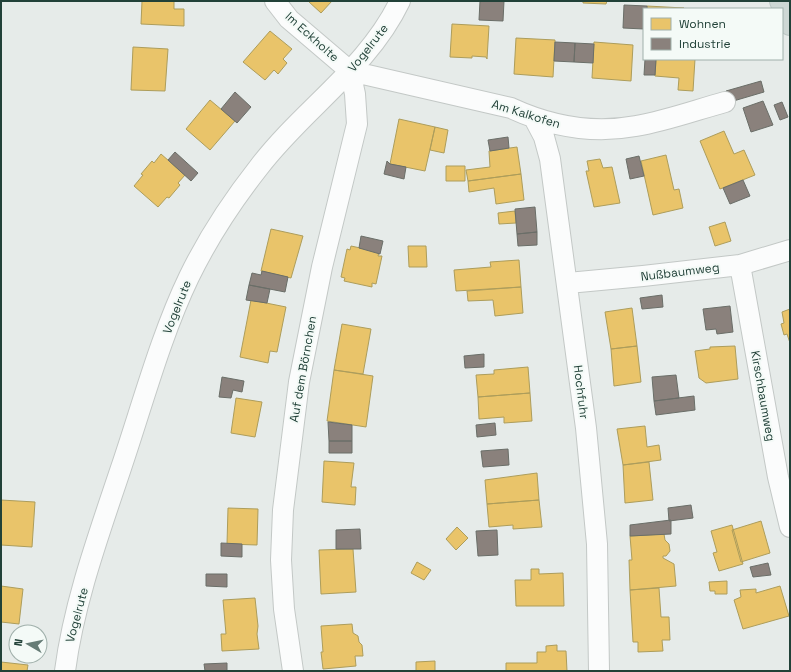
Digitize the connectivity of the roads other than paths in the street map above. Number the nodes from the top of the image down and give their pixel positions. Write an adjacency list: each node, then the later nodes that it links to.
1 (275, 1): 5 (street, Im Eckholte)
2 (400, 1): 5 (street, Vogelrute)
3 (781, 1): 4 (main road)
4 (790, 24)
5 (350, 71): 7 (street, Am Kalkofen); 12 (street, Vogelrute); 13 (street, Auf dem Börnchen)
6 (725, 102): 7 (street, Am Kalkofen)
7 (534, 118): 10 (street, Hochfuhr)
8 (790, 250): 9 (street, Nußbaumweg)
9 (740, 265): 10 (street, Nußbaumweg); 11 (street, Kirschbaumweg)
10 (568, 283): 14 (street, Hochfuhr)
11 (790, 527)
12 (65, 671)
13 (293, 671)
14 (599, 671)

